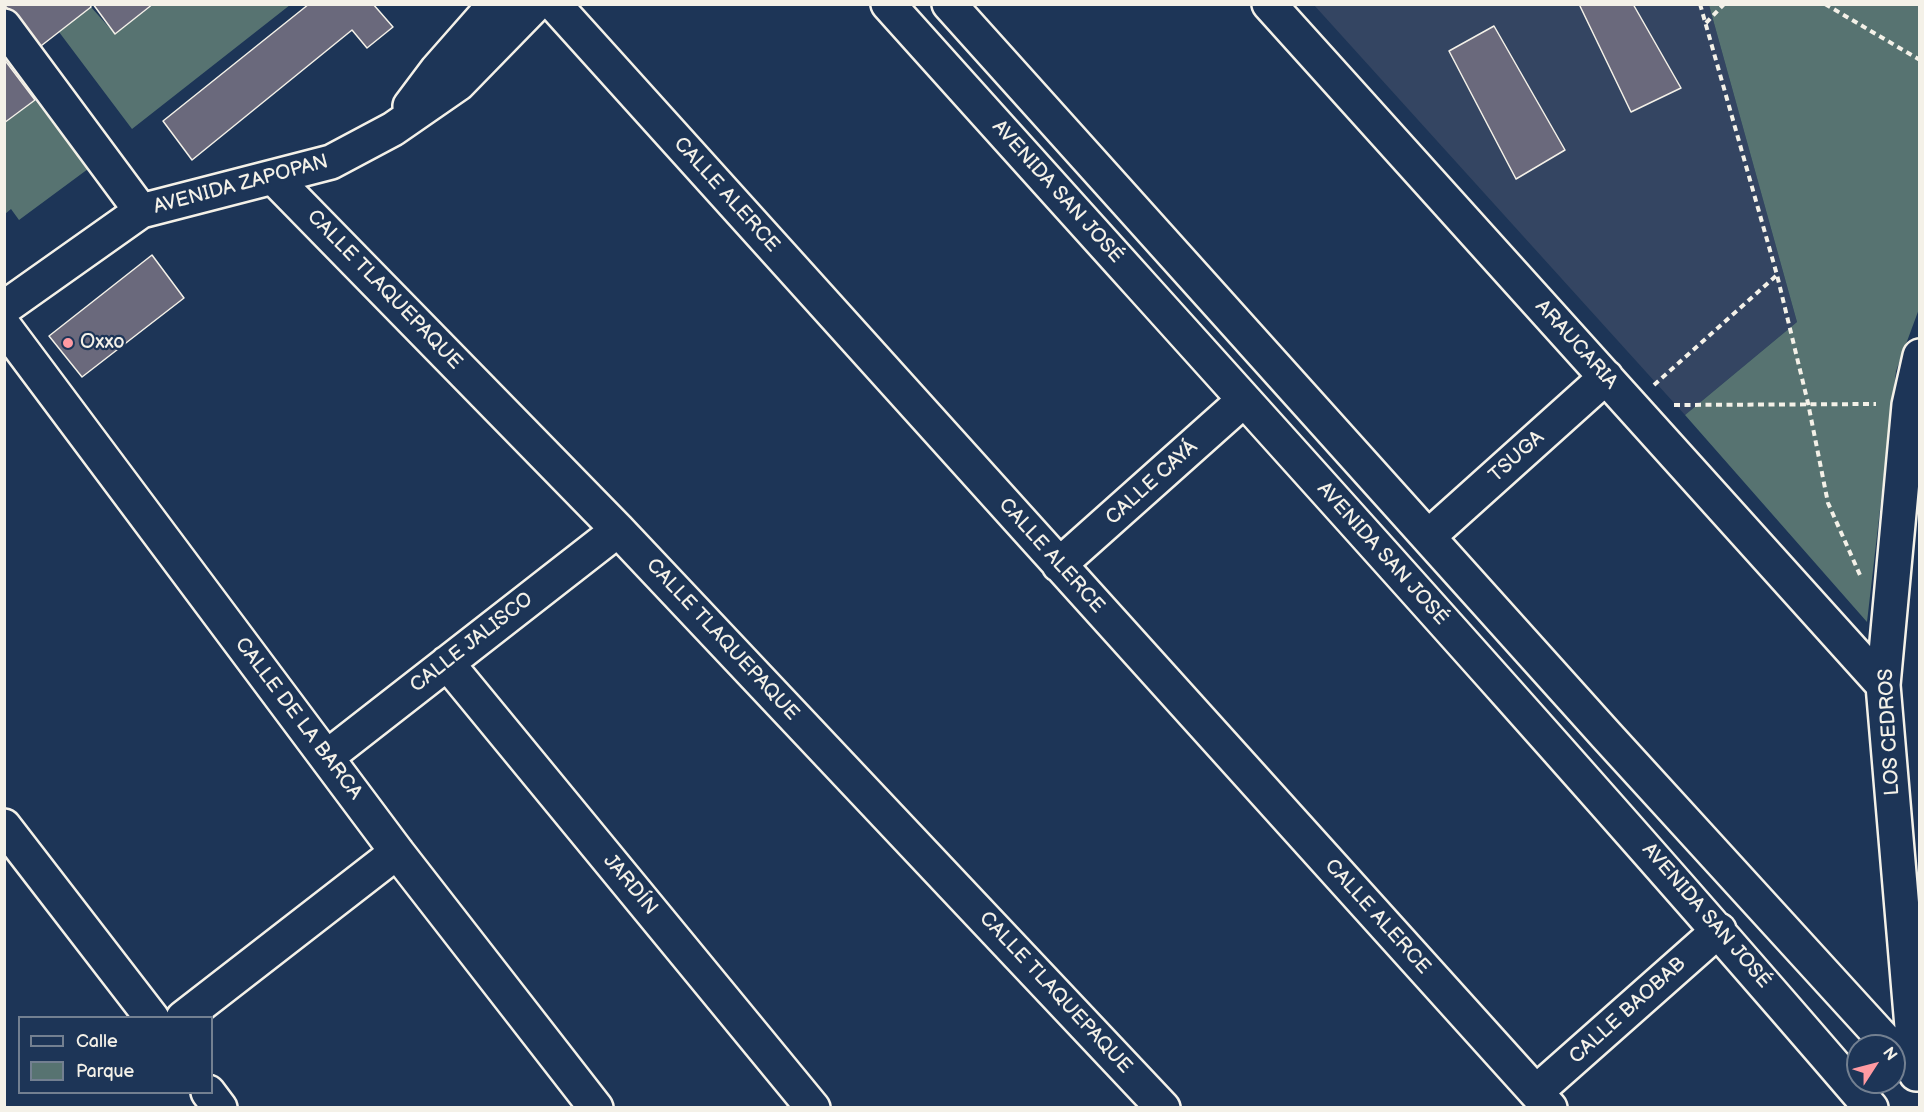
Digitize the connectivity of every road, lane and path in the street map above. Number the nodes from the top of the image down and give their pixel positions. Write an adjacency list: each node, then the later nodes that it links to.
1 (495, 4): 13 (street, AVENIDA ZAPOPAN)
2 (537, 4): 13 (street, AVENIDA ZAPOPAN)
3 (554, 4): 27 (street, CALLE ALERCE)
4 (888, 4): 21 (street, AVENIDA SAN JOSÉ)
5 (949, 4): 26 (street)
6 (1269, 4): 20 (street, ARAUCARIA)
7 (1700, 4): 10 (path)
8 (1724, 4): 10 (path)
9 (1825, 4): 12 (path)
10 (1706, 24): 16 (path)
11 (4, 26): 15 (street)
12 (1920, 60)
13 (393, 129): 14 (street, AVENIDA ZAPOPAN)
14 (274, 178): 15 (street, AVENIDA ZAPOPAN); 25 (street, CALLE TLAQUEPAQUE)
15 (141, 211): 17 (street, AVENIDA ZAPOPAN)
16 (1777, 275): 22 (path); 24 (path)
17 (4, 308)
18 (4, 326): 32 (street, CALLE DE LA BARCA)
19 (1919, 359): 23 (street, LOS CEDROS)
20 (1606, 377): 24 (street, ARAUCARIA); 26 (street, TSUGA)
21 (1244, 400): 27 (street, CALLE CAYÁ); 33 (street, AVENIDA SAN JOSÉ)
22 (1808, 404): 23 (path); 24 (path); 28 (path)
23 (1909, 405): 30 (street, LOS CEDROS)
24 (1631, 406): 30 (street, ARAUCARIA)
25 (618, 530): 29 (street, CALLE JALISCO); 44 (street, CALLE TLAQUEPAQUE)
26 (1429, 536): 31 (street)
27 (1059, 565): 43 (street, CALLE ALERCE)
28 (1860, 576)
29 (447, 663): 32 (street, CALLE JALISCO); 47 (street, JARDÍN)
30 (1883, 685): 41 (street, LOS CEDROS)
31 (1606, 735): 33 (street); 39 (street)
32 (327, 757): 35 (street, CALLE DE LA BARCA)
33 (1575, 768): 36 (street, AVENIDA SAN JOSÉ)
34 (4, 826): 37 (street)
35 (397, 852): 38 (street); 46 (street, CALLE DE LA BARCA)
36 (1719, 930): 43 (street, CALLE BAOBAB); 48 (street, AVENIDA SAN JOSÉ)
37 (151, 1016)
38 (184, 1016)
39 (1879, 1034)
40 (1906, 1063): 41 (street)
41 (1918, 1076)
42 (210, 1094): 45 (street)
43 (1543, 1100)
44 (1153, 1104)
45 (220, 1107)
46 (596, 1107)
47 (813, 1107)
48 (1871, 1107)

